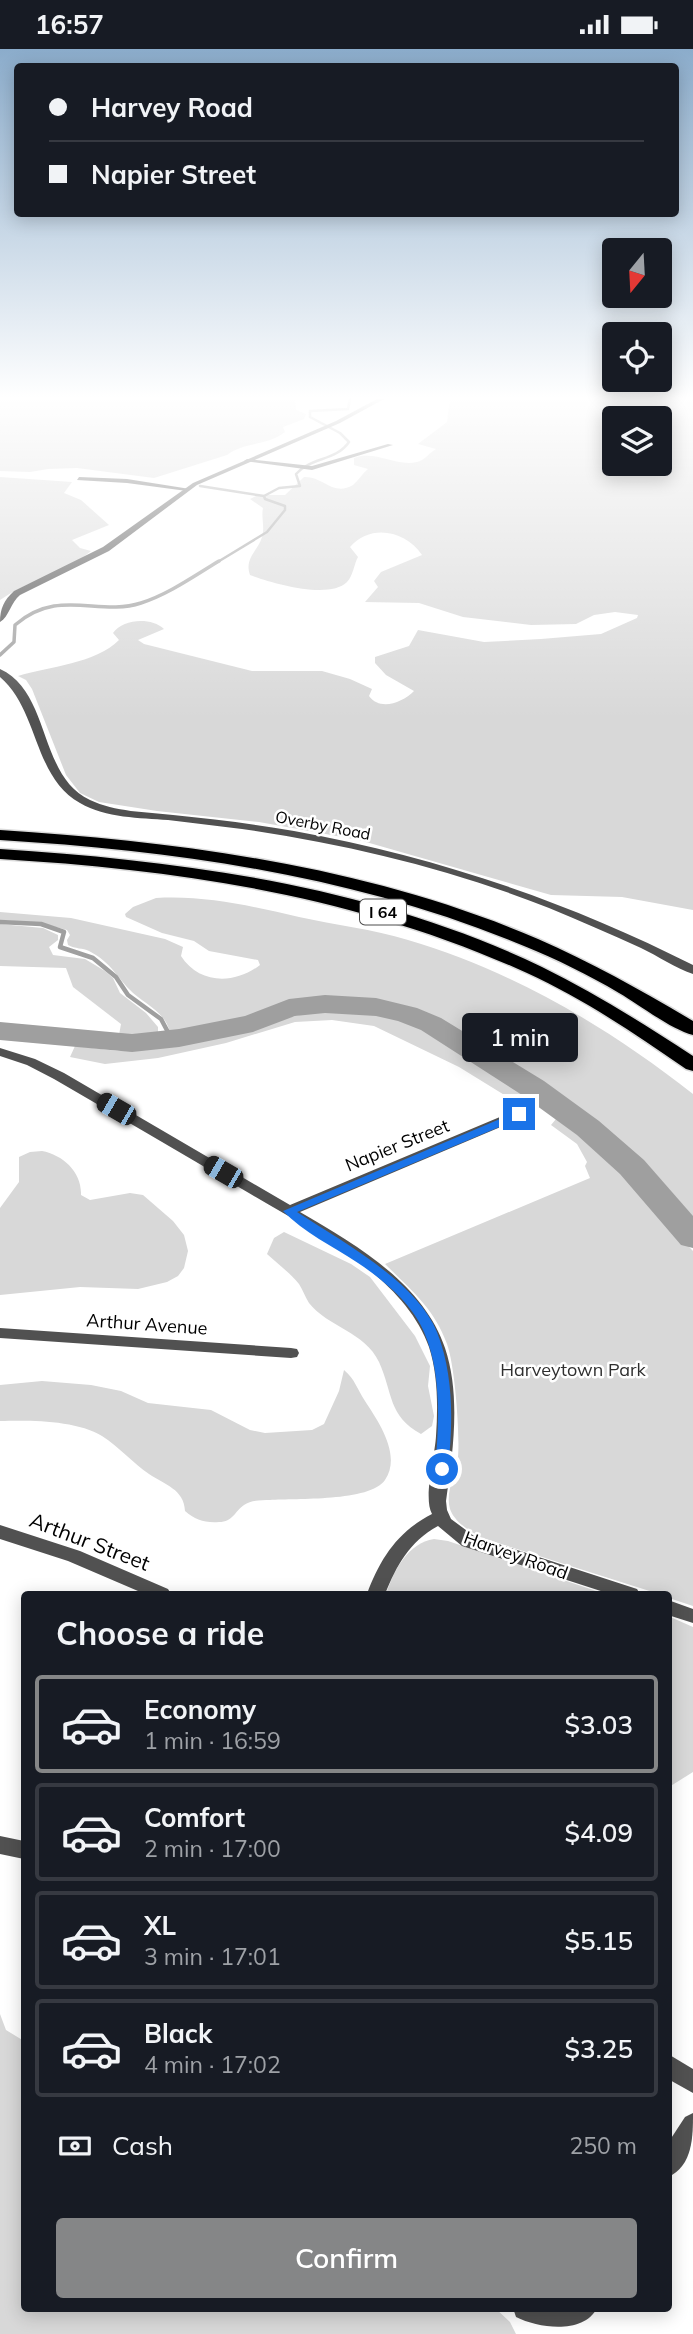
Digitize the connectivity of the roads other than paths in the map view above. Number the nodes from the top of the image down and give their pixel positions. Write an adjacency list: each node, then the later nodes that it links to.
1 (165, 506): 2 (street)
2 (0, 620)
3 (0, 673): 6 (street, Overby Road)
4 (0, 835): 7 (highway, I 64)
5 (0, 854): 9 (highway, I 64)
6 (693, 970)
7 (693, 1029)
8 (0, 1052): 11 (street)
9 (693, 1065)
10 (519, 1114): 11 (street, Napier Street)
11 (289, 1211): 14 (street)
12 (0, 1333): 13 (street, Arthur Avenue)
13 (291, 1353)
14 (442, 1517): 17 (street); 18 (street, Harvey Road)
15 (0, 1532): 16 (street, Arthur Street)
16 (155, 1591)
17 (377, 1591)
18 (622, 1591)
19 (672, 1608): 20 (street)
20 (693, 1616)
21 (0, 1845): 22 (street)
22 (21, 1849)
23 (672, 2068): 24 (street)
24 (693, 2082)
25 (693, 2125): 26 (street)
26 (672, 2159)
27 (538, 2312): 28 (street)
28 (581, 2312)

